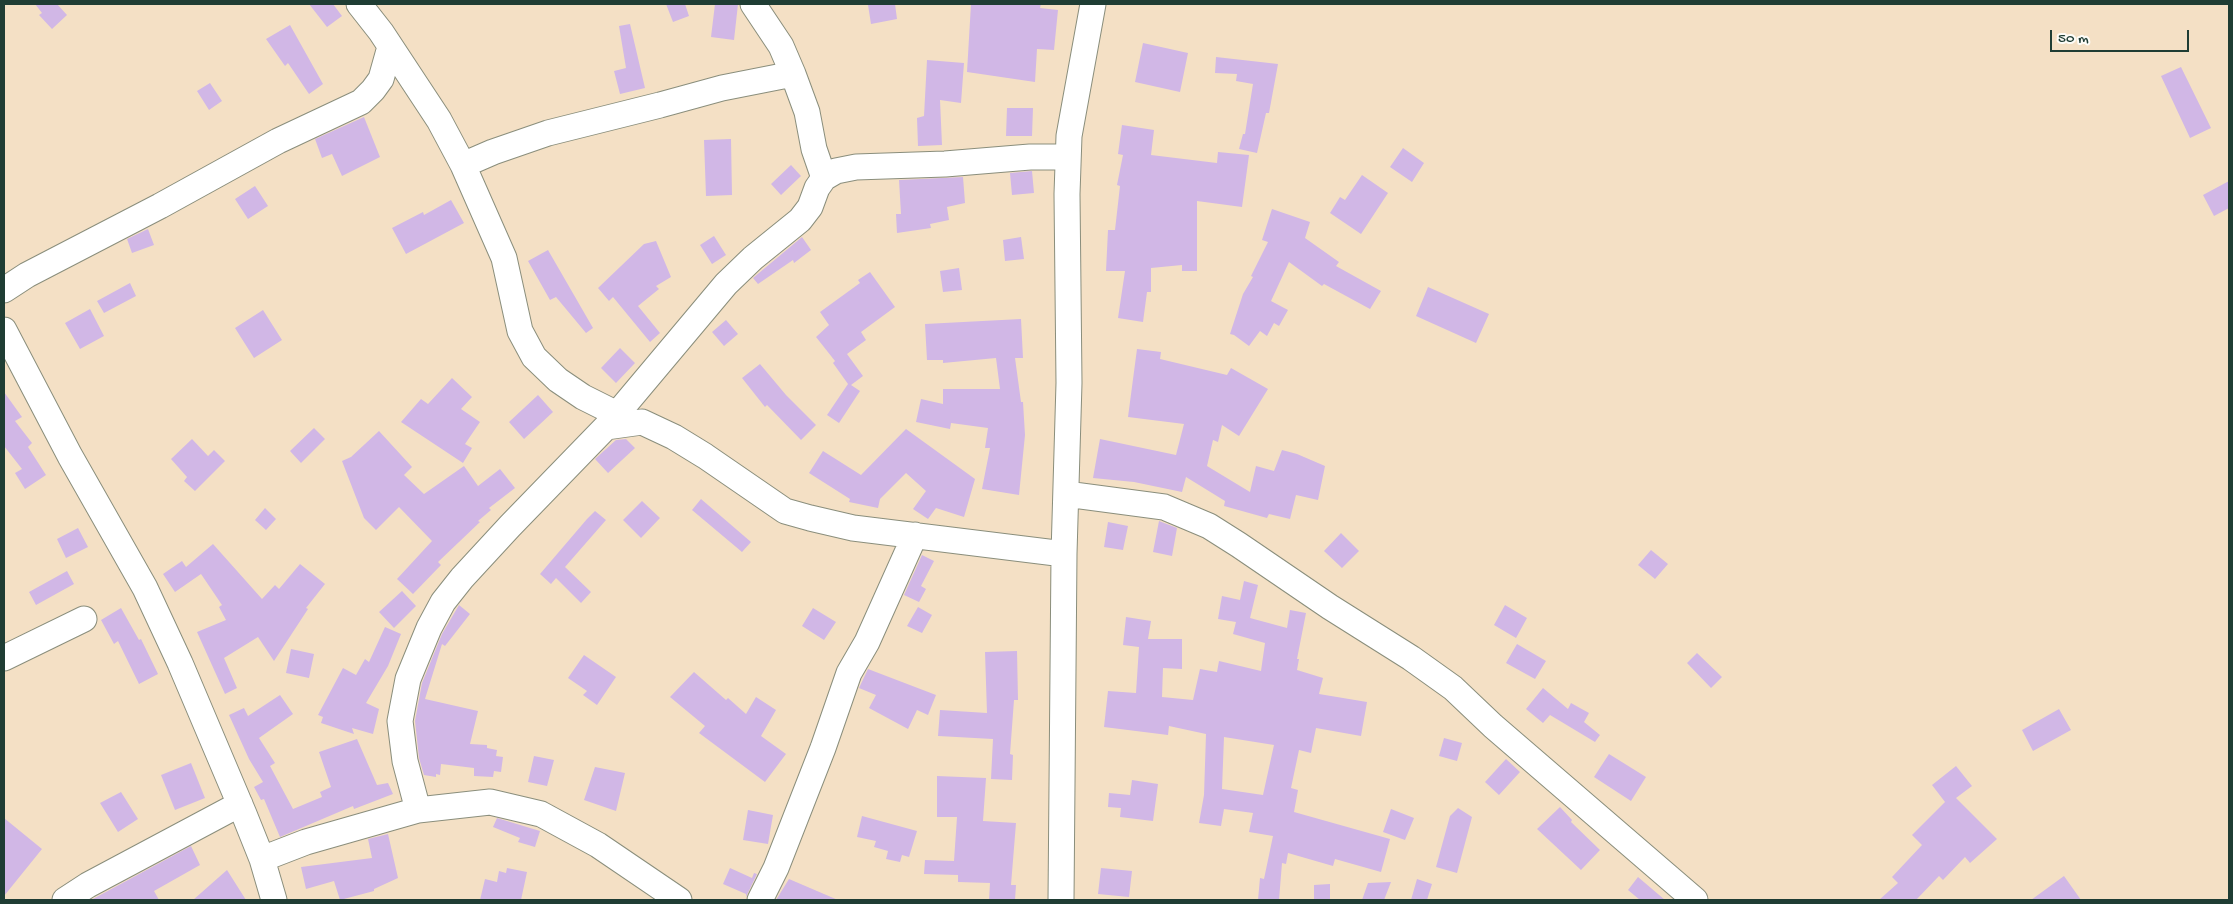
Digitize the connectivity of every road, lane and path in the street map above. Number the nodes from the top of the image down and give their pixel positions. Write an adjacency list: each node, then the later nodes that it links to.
1 (359, 4): 4 (street)
2 (753, 4): 5 (street)
3 (1092, 4): 6 (street)
4 (390, 47): 7 (street); 9 (street)
5 (793, 74): 7 (street); 8 (street)
6 (1068, 157): 8 (street); 14 (street)
7 (463, 165): 12 (street)
8 (824, 178): 11 (street)
9 (4, 290)
10 (4, 330): 19 (street)
11 (637, 390): 12 (street); 13 (street)
12 (612, 420): 13 (street); 20 (street)
13 (642, 422): 15 (street)
14 (1066, 494): 16 (street); 27 (street)
15 (915, 535): 16 (street); 25 (street)
16 (1064, 554): 26 (street)
17 (84, 619): 18 (street)
18 (4, 658)
19 (240, 804): 21 (street); 22 (street)
20 (418, 810): 21 (street); 24 (street)
21 (262, 858): 23 (street)
22 (65, 900)
23 (274, 900)
24 (679, 900)
25 (760, 900)
26 (1060, 900)
27 (1695, 900)

